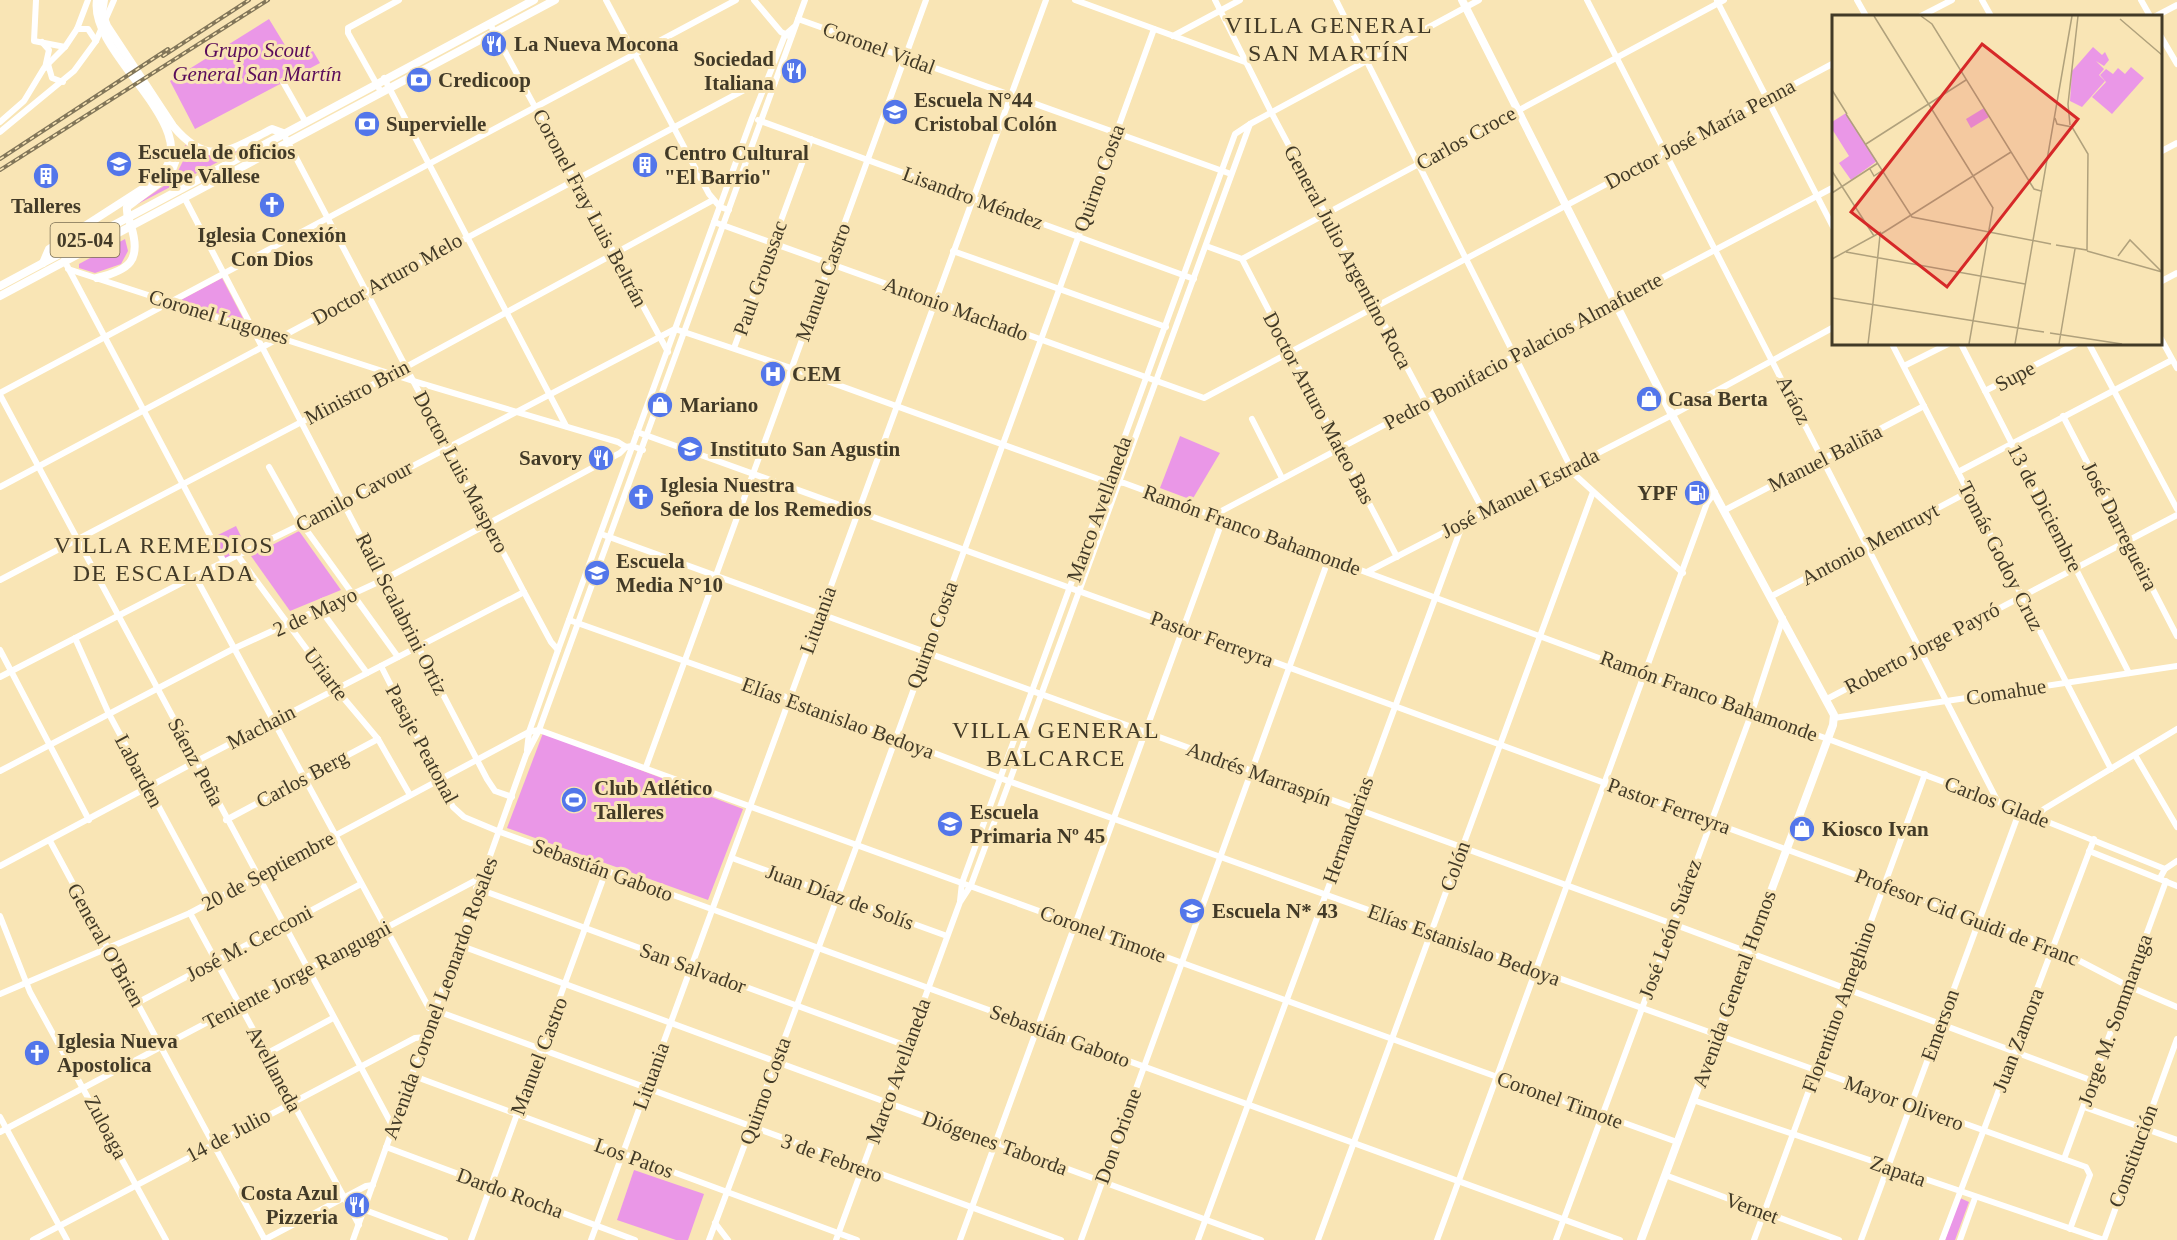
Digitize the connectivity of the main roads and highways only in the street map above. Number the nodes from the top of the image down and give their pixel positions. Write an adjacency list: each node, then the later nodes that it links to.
1 (97, 0): 8 (main road)
2 (104, 0): 6 (main road)
3 (534, 0): 7 (main road, 025-04)
4 (555, 0): 10 (main road, 025-04)
5 (1464, 4): 15 (main road, Avenida General Hornos)
6 (173, 126): 7 (main road); 8 (main road)
7 (283, 133): 9 (main road, 025-04)
8 (129, 201): 9 (main road); 11 (main road)
9 (127, 216): 10 (main road); 11 (main road, 025-04)
10 (135, 223): 12 (main road); 14 (main road, 025-04)
11 (43, 263): 13 (main road, 025-04)
12 (97, 278)
13 (0, 286)
14 (0, 296)
15 (1641, 1240)

